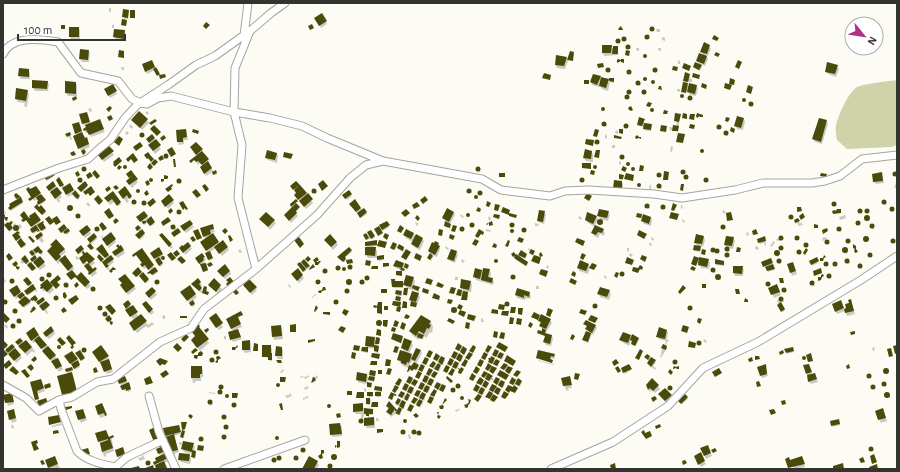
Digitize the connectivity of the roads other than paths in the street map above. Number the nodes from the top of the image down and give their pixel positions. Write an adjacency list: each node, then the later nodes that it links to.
1 (248, 3): 3 (street)
2 (286, 3): 3 (street)
3 (247, 34): 5 (street); 6 (street)
4 (3, 54): 5 (street)
5 (140, 103): 6 (street); 9 (street)
6 (234, 112): 8 (street); 11 (street)
7 (897, 155): 8 (street)
8 (383, 161): 11 (street)
9 (3, 190)
10 (897, 256): 20 (street)
11 (256, 269): 14 (street)
12 (3, 385): 14 (street)
13 (149, 396): 15 (street)
14 (59, 400): 17 (street)
15 (163, 440): 17 (street); 18 (street)
16 (305, 440): 19 (street)
17 (114, 468)
18 (176, 469)
19 (224, 469)
20 (550, 469)

